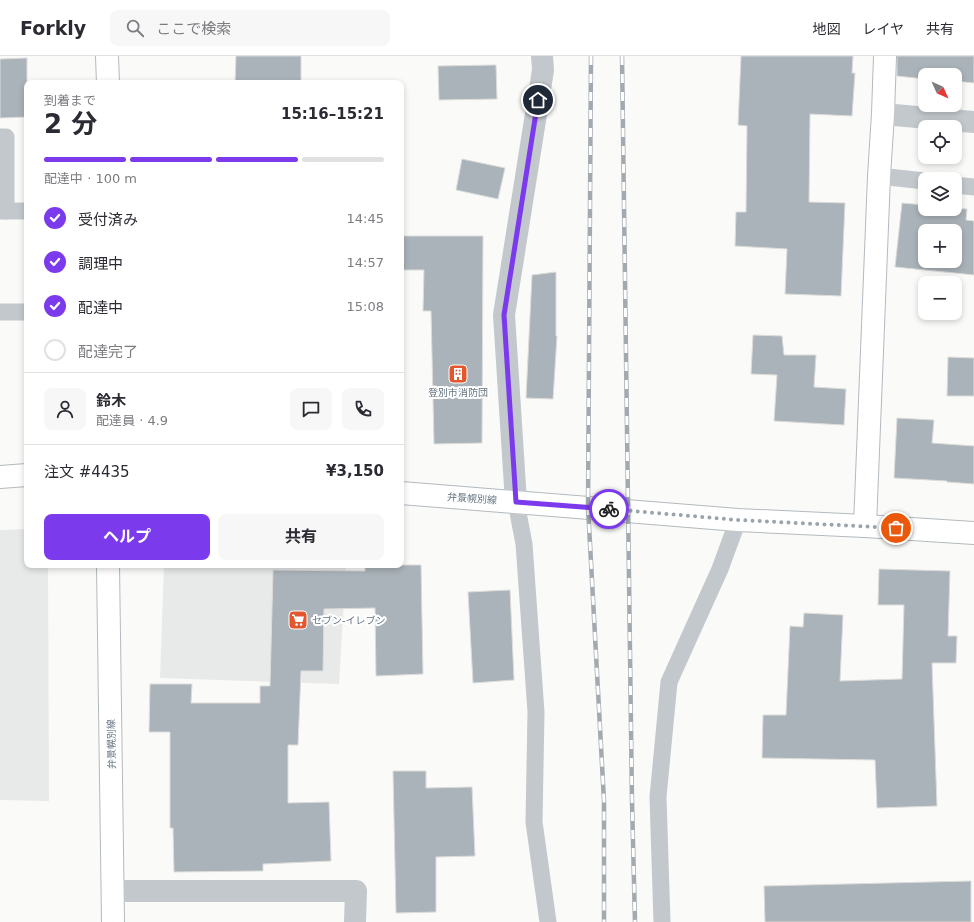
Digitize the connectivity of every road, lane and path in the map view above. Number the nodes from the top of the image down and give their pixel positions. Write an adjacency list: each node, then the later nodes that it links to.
1 (107, 56): 4 (main road)
2 (542, 56): 19 (street)
3 (885, 56): 5 (main road)
4 (108, 80)
5 (883, 114): 6 (street); 8 (main road)
6 (974, 122)
7 (0, 137): 12 (lane)
8 (879, 176): 9 (lane); 21 (main road)
9 (918, 181)
10 (962, 186): 11 (lane)
11 (974, 187)
12 (3, 210): 13 (lane)
13 (24, 211)
14 (0, 312): 15 (lane)
15 (24, 312)
16 (24, 475): 17 (main road)
17 (0, 477)
18 (404, 493): 19 (main road, 弁景幌別線)
19 (516, 502): 20 (main road, 弁景幌別線); 27 (lane)
20 (738, 520): 21 (main road, 弁景幌別線); 28 (lane)
21 (865, 526): 22 (main road, 弁景幌別線)
22 (974, 533)
23 (108, 568): 24 (main road, 弁景幌別線)
24 (113, 891): 25 (main road, 弁景幌別線); 26 (street)
25 (113, 922)
26 (355, 922)
27 (548, 922)
28 (662, 922)

